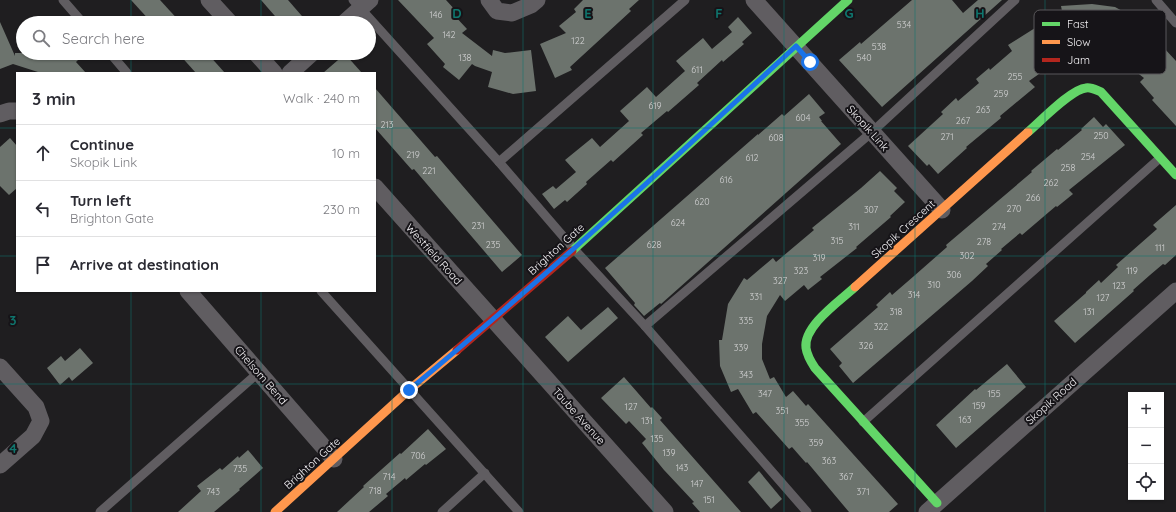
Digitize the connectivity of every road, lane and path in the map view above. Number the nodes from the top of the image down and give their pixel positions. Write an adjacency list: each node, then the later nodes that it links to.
1 (63, 0): 13 (lane)
2 (209, 0): 14 (street)
3 (489, 0): 4 (street)
4 (537, 0)
5 (685, 0): 30 (lane)
6 (754, 0): 19 (street, Skopik Link)
7 (848, 0): 19 (street, Brighton Gate)
8 (1015, 0): 28 (lane)
9 (1156, 0): 11 (lane)
10 (361, 3): 15 (street); 16 (lane)
11 (1165, 10)
12 (1166, 12): 18 (lane)
13 (77, 16)
14 (224, 16)
15 (350, 16)
16 (372, 16)
17 (376, 20): 30 (lane)
18 (1176, 23)
19 (796, 46): 28 (street, Skopik Link); 34 (street, Brighton Gate)
20 (116, 60): 23 (lane)
21 (262, 60): 24 (street)
22 (304, 60): 25 (street)
23 (127, 72)
24 (273, 72)
25 (291, 72)
26 (16, 111): 27 (street)
27 (0, 114)
28 (872, 132): 33 (street, Skopik Link); 39 (lane)
29 (1160, 158): 31 (street, Skopik Crescent); 33 (street, Skopik Crescent); 43 (lane)
30 (499, 162): 34 (lane)
31 (1176, 175)
32 (376, 188): 38 (street, Westfield Road)
33 (942, 210): 43 (street, Skopik Crescent)
34 (574, 249): 38 (street, Brighton Gate); 39 (lane)
35 (1176, 291): 47 (street, Skopik Road)
36 (189, 292): 41 (street, Chelsom Bend)
37 (322, 292): 42 (lane)
38 (493, 320): 42 (street, Brighton Gate); 52 (street, Taube Avenue)
39 (645, 326): 53 (lane)
40 (0, 367): 45 (street)
41 (259, 372): 44 (street, Chelsom Bend); 48 (lane)
42 (409, 390): 44 (street, Brighton Gate); 46 (lane)
43 (863, 422): 47 (street, Skopik Crescent)
44 (334, 459): 49 (street, Brighton Gate)
45 (0, 465)
46 (485, 473): 50 (lane); 51 (lane)
47 (932, 508)
48 (100, 512)
49 (275, 512)
50 (442, 512)
51 (519, 512)
52 (665, 512)
53 (807, 512)

